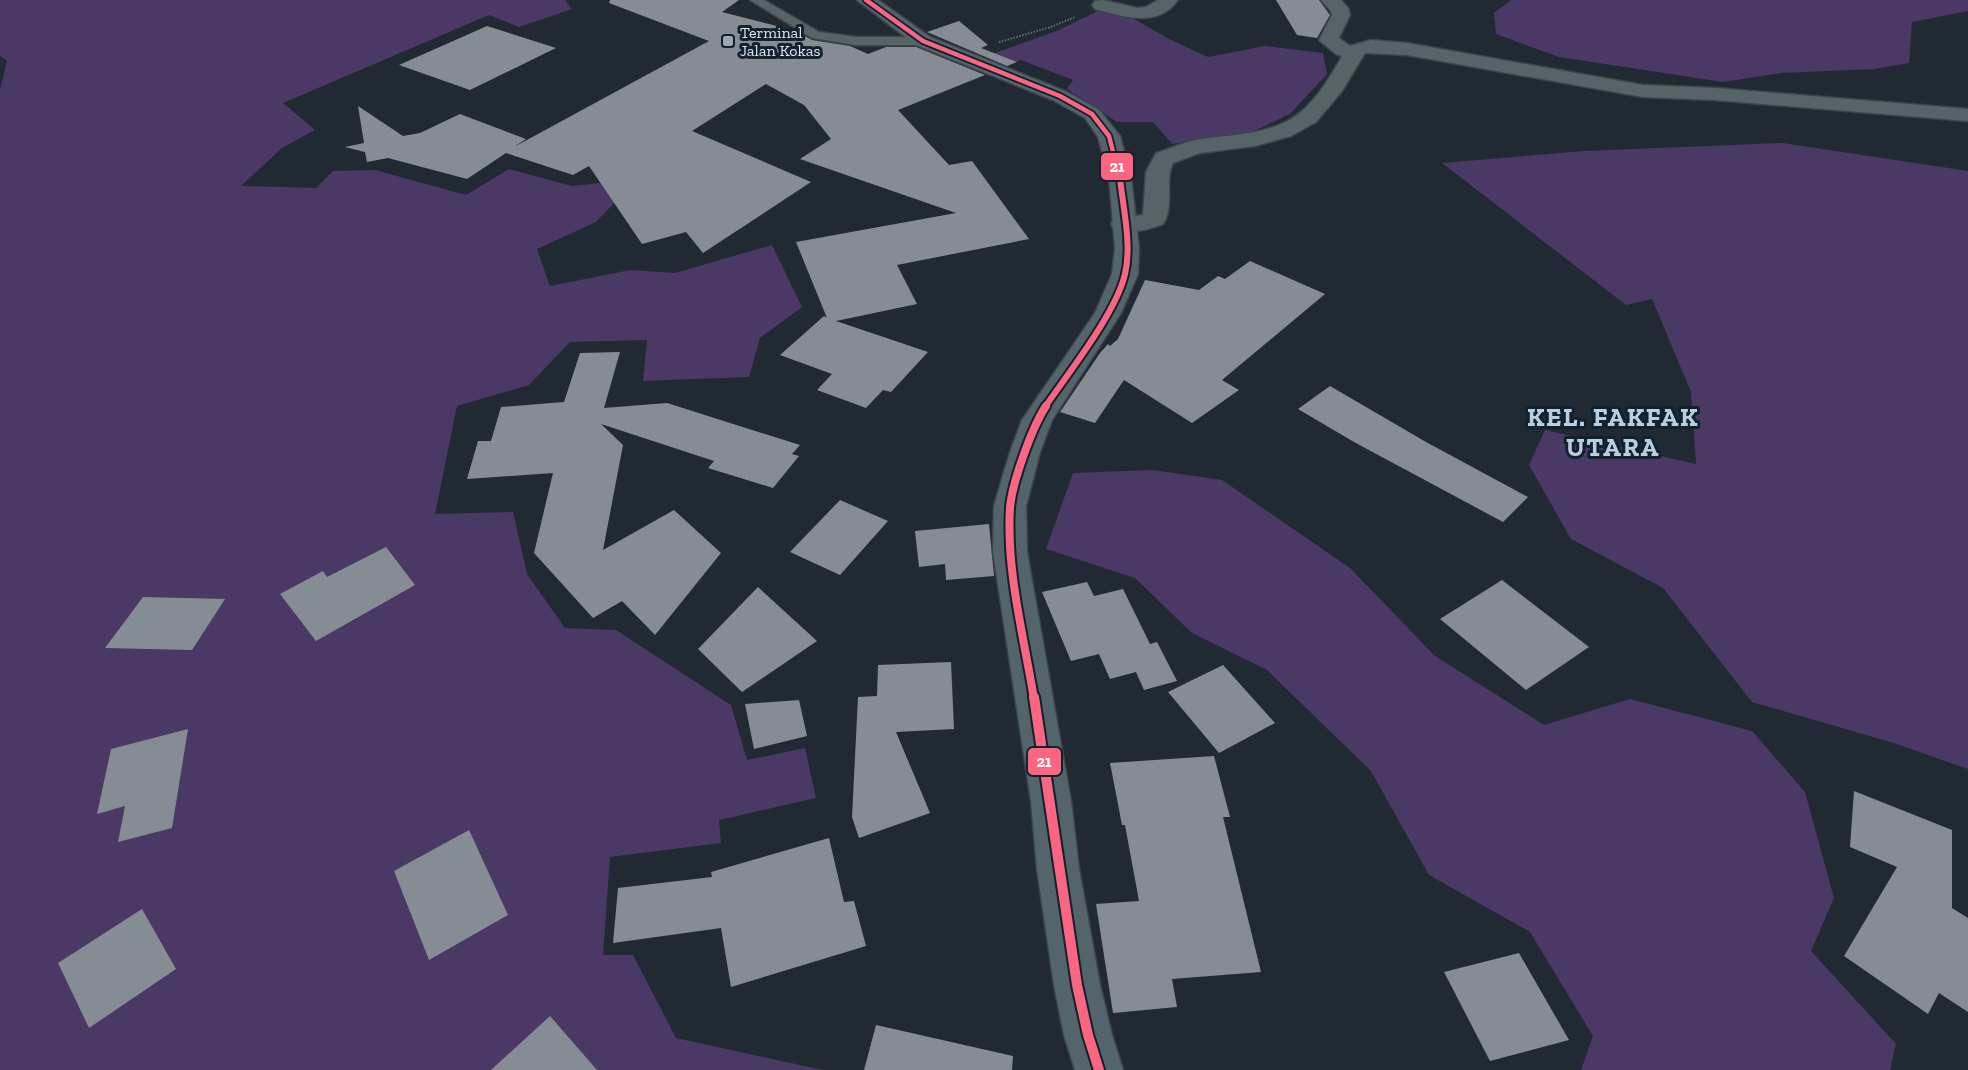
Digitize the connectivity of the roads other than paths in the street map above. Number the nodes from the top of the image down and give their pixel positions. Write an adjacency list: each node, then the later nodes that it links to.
1 (756, 0): 6 (lane)
2 (866, 0): 6 (main road)
3 (1169, 0): 5 (street)
4 (1330, 0): 7 (street)
5 (1101, 5)
6 (923, 41): 9 (main road)
7 (1353, 53): 8 (street); 9 (street)
8 (1968, 115)
9 (1124, 224): 10 (main road)
10 (1099, 1070)

